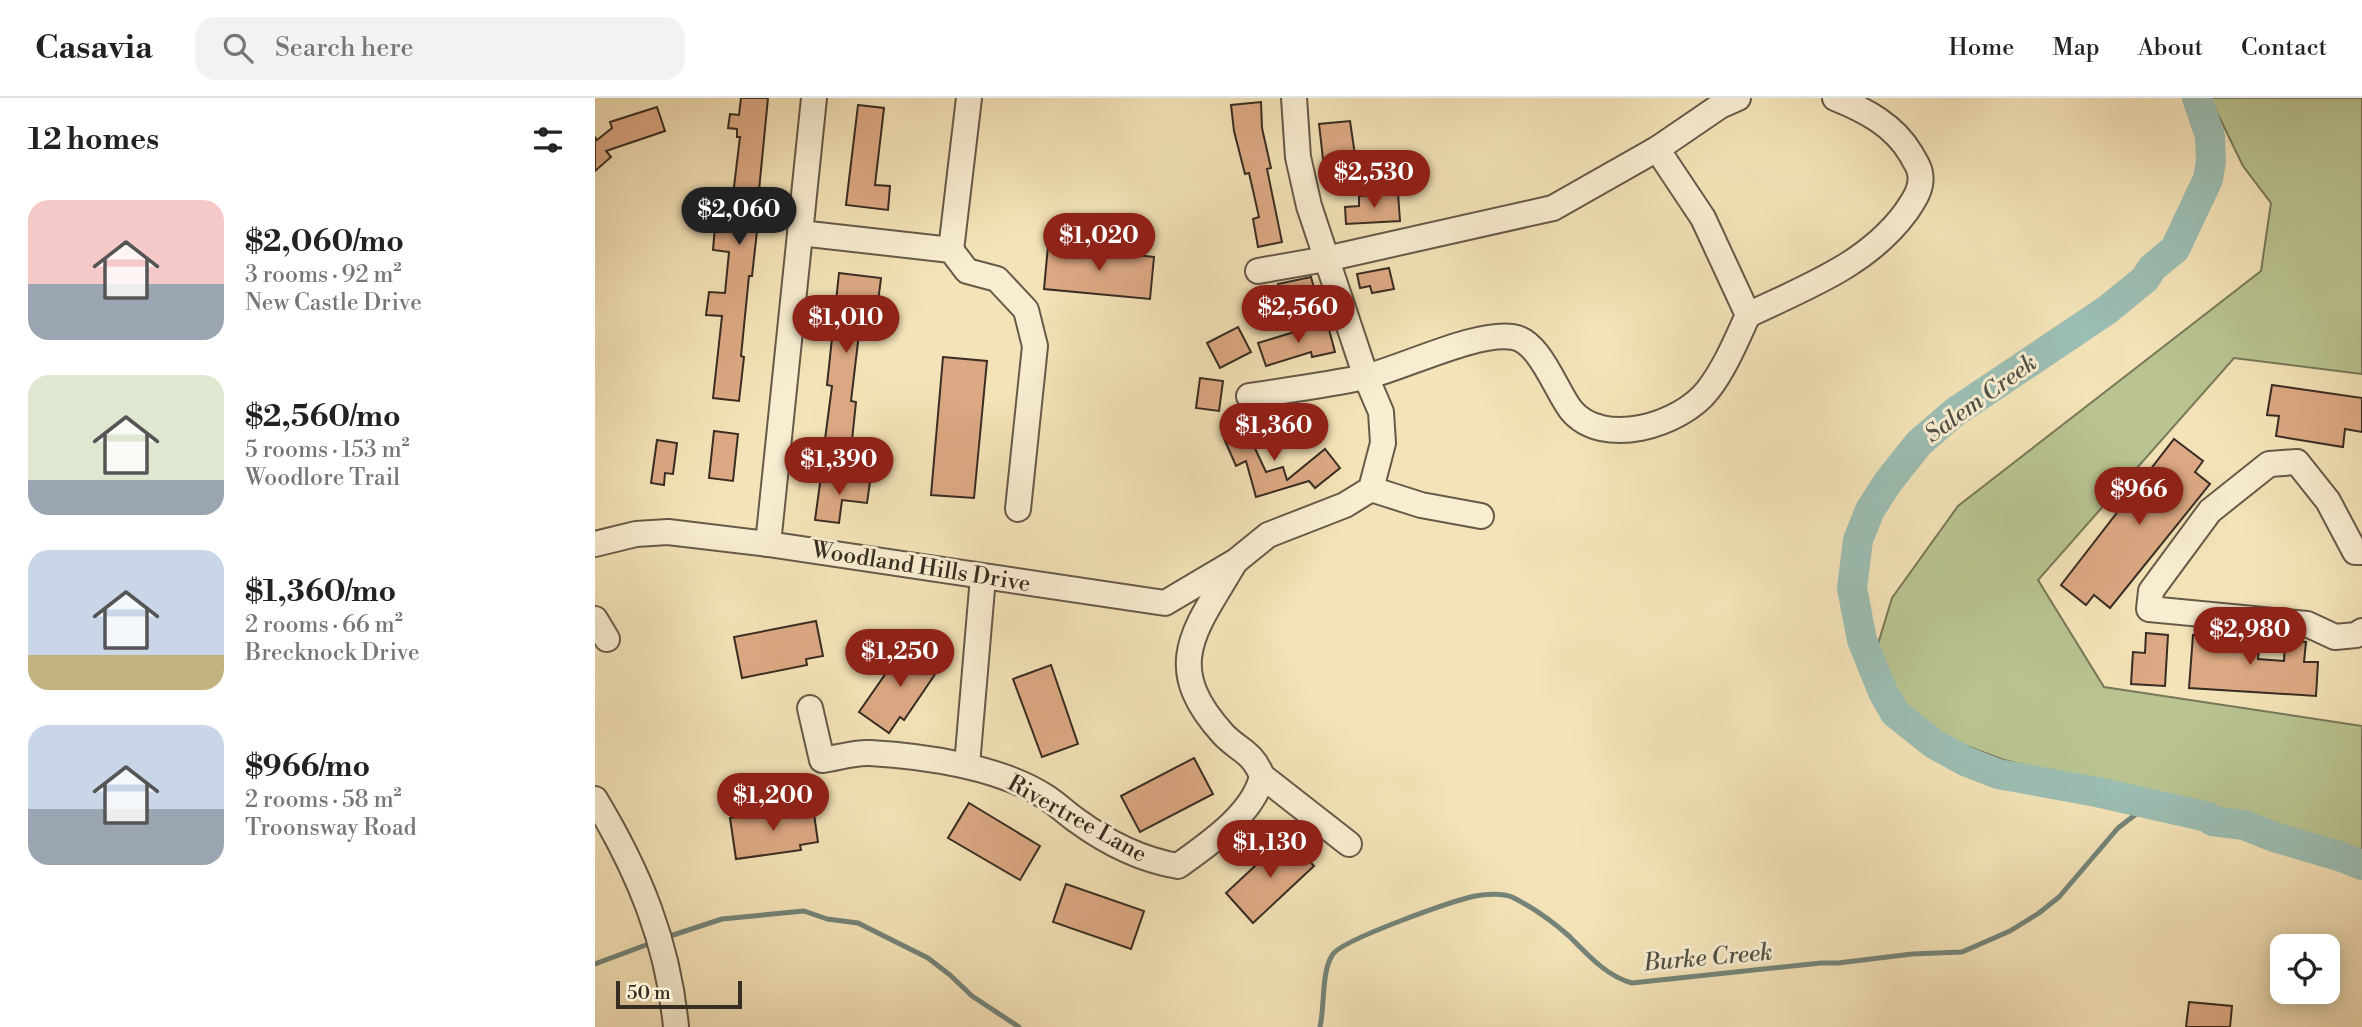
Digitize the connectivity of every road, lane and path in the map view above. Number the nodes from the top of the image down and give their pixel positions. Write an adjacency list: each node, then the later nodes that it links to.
1 (814, 98): 7 (street)
2 (969, 98): 8 (street)
3 (1294, 98): 9 (street)
4 (1738, 98): 6 (street)
5 (1835, 98): 11 (street)
6 (1657, 149): 9 (street); 11 (street)
7 (800, 233): 8 (street); 18 (street)
8 (951, 250): 15 (street)
9 (1326, 259): 10 (street); 12 (street)
10 (1258, 271)
11 (1748, 315): 12 (street)
12 (1366, 376): 13 (street); 14 (street)
13 (1249, 396)
14 (1371, 489): 16 (street); 20 (street)
15 (1018, 509)
16 (1481, 516)
17 (595, 544): 18 (street, Woodland Hills Drive)
18 (768, 544): 21 (street, Woodland Hills Drive)
19 (2362, 552): 22 (street)
20 (1236, 561): 21 (street, Woodland Hills Drive); 25 (street)
21 (983, 577): 24 (street)
22 (2362, 631)
23 (810, 708): 24 (street, Rivertree Lane)
24 (967, 765): 25 (street, Rivertree Lane)
25 (1262, 776): 27 (street)
26 (595, 799): 28 (street)
27 (1349, 844)
28 (676, 1027)

